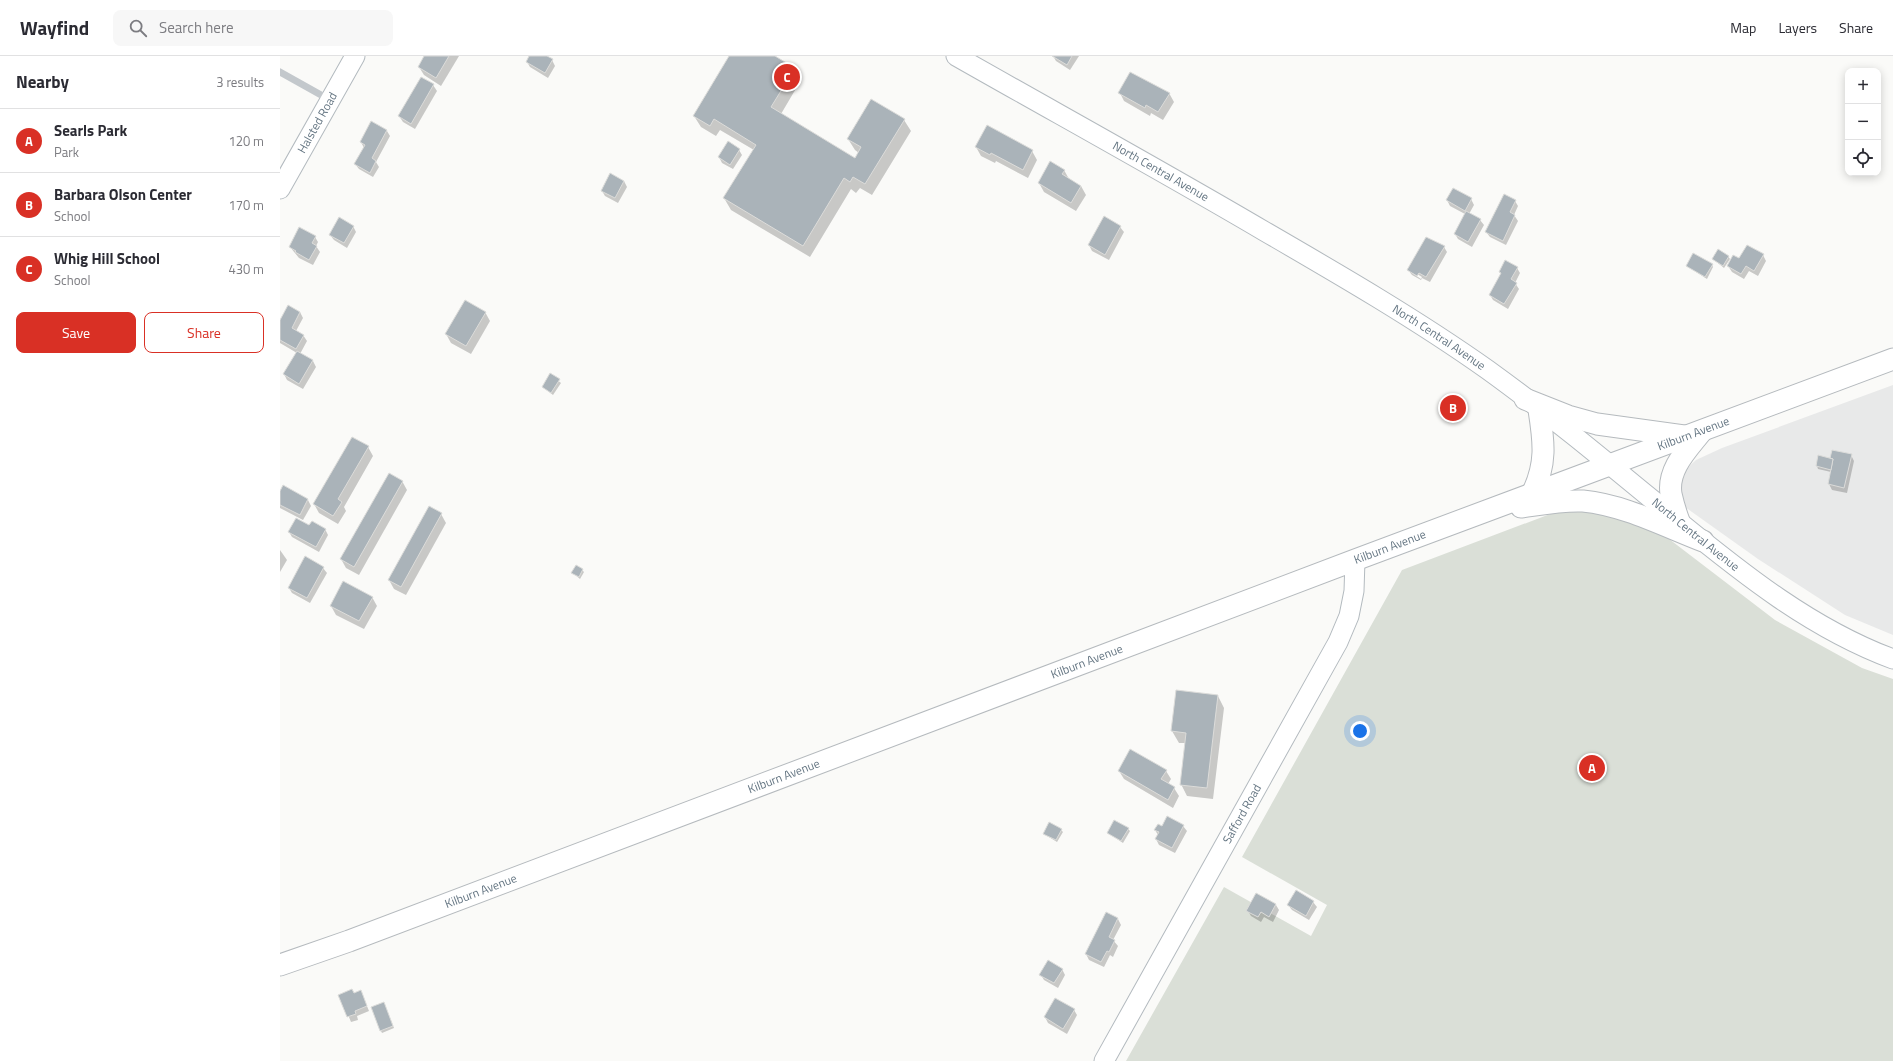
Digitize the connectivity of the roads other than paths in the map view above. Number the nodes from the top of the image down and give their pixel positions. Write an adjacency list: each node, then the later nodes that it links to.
1 (355, 56): 4 (main road, Halsted Road)
2 (956, 56): 7 (main road, North Central Avenue)
3 (280, 72): 4 (lane)
4 (330, 100): 5 (main road, Halsted Road)
5 (280, 189)
6 (1893, 359): 8 (main road, Kilburn Avenue)
7 (1532, 404): 8 (main road); 9 (main road, North Central Avenue); 10 (main road)
8 (1695, 433): 9 (main road, Kilburn Avenue); 12 (main road)
9 (1610, 466): 10 (main road, Kilburn Avenue); 12 (main road, North Central Avenue)
10 (1532, 494): 11 (main road, Kilburn Avenue)
11 (1483, 512): 13 (main road); 14 (main road, Kilburn Avenue)
12 (1679, 522): 13 (main road, North Central Avenue)
13 (1702, 541): 15 (main road, North Central Avenue)
14 (1355, 560): 16 (main road, Kilburn Avenue); 17 (main road, Safford Road)
15 (1893, 659)
16 (280, 965)
17 (1104, 1061)

